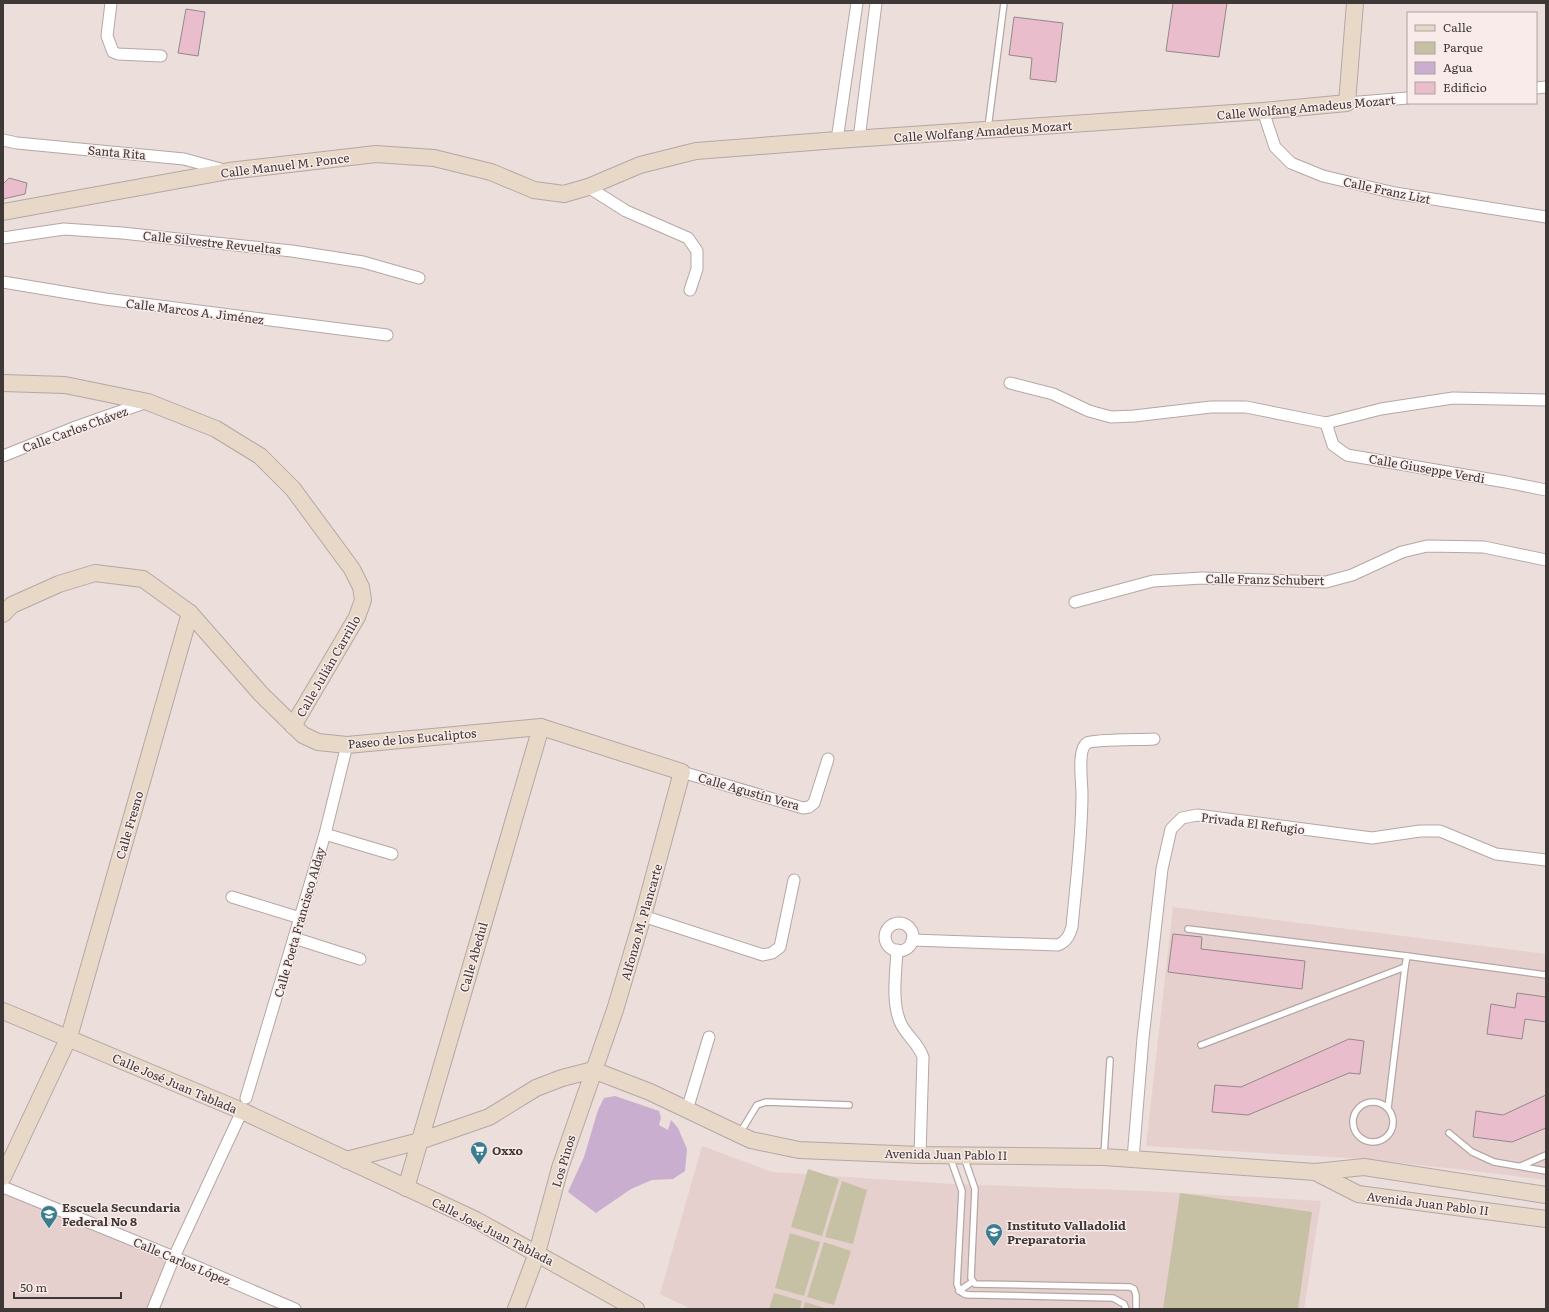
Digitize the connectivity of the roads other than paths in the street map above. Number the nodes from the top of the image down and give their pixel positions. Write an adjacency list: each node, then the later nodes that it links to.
1 (111, 3): 6 (street)
2 (857, 3): 13 (street)
3 (876, 3): 11 (street)
4 (1004, 3): 10 (lane)
5 (1355, 3): 8 (street)
6 (161, 56)
7 (1407, 98): 8 (street, Calle Wolfang Amadeus Mozart)
8 (1347, 103): 9 (street, Calle Wolfang Amadeus Mozart)
9 (1263, 111): 10 (street, Calle Wolfang Amadeus Mozart); 18 (street, Calle Franz Lizt)
10 (988, 130): 11 (street, Calle Wolfang Amadeus Mozart)
11 (858, 139): 13 (street, Calle Wolfang Amadeus Mozart)
12 (3, 140): 14 (street, Santa Rita)
13 (838, 140): 15 (street, Calle Wolfang Amadeus Mozart)
14 (229, 171): 16 (street, Calle Manuel M. Ponce); 17 (street, Calle Manuel M. Ponce)
15 (588, 187): 16 (street, Calle Wolfang Amadeus Mozart); 22 (street)
16 (564, 194)
17 (3, 212)
18 (1546, 217)
19 (3, 238): 20 (street, Calle Silvestre Revueltas)
20 (419, 278)
21 (3, 282): 23 (street, Calle Marcos A. Jiménez)
22 (690, 290)
23 (387, 335)
24 (3, 383): 27 (street, Calle Julián Carrillo)
25 (1010, 383): 28 (street)
26 (1546, 400): 28 (street)
27 (148, 402): 29 (street, Calle Carlos Chávez); 35 (street, Calle Julián Carrillo)
28 (1326, 423): 30 (street, Calle Giuseppe Verdi)
29 (3, 456)
30 (1546, 490)
31 (1546, 560): 32 (street, Calle Franz Schubert)
32 (1075, 602)
33 (3, 614): 34 (street, Paseo de los Eucaliptos)
34 (190, 614): 35 (street, Paseo de los Eucaliptos); 57 (street, Calle Fresno)
35 (293, 726): 38 (street, Paseo de los Eucaliptos)
36 (541, 727): 38 (street, Paseo de los Eucaliptos); 40 (street, Paseo de los Eucaliptos); 68 (street, Calle Abedul)
37 (1154, 739): 50 (street)
38 (347, 745): 41 (street, Calle Poeta Francisco Alday)
39 (828, 759): 40 (street, Calle Agustín Vera)
40 (682, 772): 46 (street, Alfonzo M. Plancarte)
41 (325, 834): 42 (street); 47 (street, Calle Poeta Francisco Alday)
42 (392, 854)
43 (1546, 860): 73 (street, Privada El Refugio)
44 (794, 880): 46 (street)
45 (232, 897): 47 (street)
46 (644, 916): 61 (street, Alfonzo M. Plancarte)
47 (300, 918): 49 (street, Calle Poeta Francisco Alday)
48 (1188, 929): 52 (lane)
49 (294, 938): 53 (street); 62 (street, Calle Poeta Francisco Alday)
50 (912, 940): 51 (street); 51 (street)
51 (897, 950): 69 (street)
52 (1407, 956): 54 (lane); 55 (lane)
53 (360, 959)
54 (1405, 966): 59 (lane); 64 (lane)
55 (1546, 975)
56 (3, 1011): 57 (street, Calle José Juan Tablada)
57 (69, 1037): 62 (street, Calle José Juan Tablada); 78 (street, Calle Fresno)
58 (709, 1037): 65 (street)
59 (1202, 1045)
60 (1110, 1060): 72 (lane)
61 (593, 1070): 65 (street, Avenida Juan Pablo II); 68 (street); 83 (street, Los Pinos)
62 (244, 1105): 74 (street, Calle José Juan Tablada); 84 (street, Calle Poeta Francisco Alday)
63 (849, 1105): 67 (lane)
64 (1388, 1108): 64 (lane)
65 (687, 1110): 67 (street, Avenida Juan Pablo II)
66 (1449, 1133): 75 (lane)
67 (739, 1135): 69 (street, Avenida Juan Pablo II)
68 (420, 1141): 74 (street); 80 (street, Calle Abedul)
69 (920, 1154): 70 (street, Avenida Juan Pablo II)
70 (956, 1155): 72 (street, Avenida Juan Pablo II); 85 (lane); 86 (lane)
71 (1546, 1155): 75 (lane)
72 (1104, 1157): 73 (street, Avenida Juan Pablo II)
73 (1133, 1159): 77 (street, Avenida Juan Pablo II)
74 (346, 1160): 80 (street, Calle José Juan Tablada)
75 (1520, 1167): 76 (lane)
76 (1546, 1171)
77 (1316, 1172): 81 (street, Avenida Juan Pablo II); 82 (street, Avenida Juan Pablo II)
78 (3, 1177)
79 (3, 1187): 84 (street, Calle Carlos López)
80 (406, 1188): 83 (street, Calle José Juan Tablada)
81 (1546, 1195)
82 (1546, 1219)
83 (537, 1253): 89 (street, Los Pinos); 90 (street, Calle José Juan Tablada)
84 (174, 1257): 87 (street, Calle Poeta Francisco Alday); 88 (street, Calle Carlos López)
85 (972, 1282): 86 (lane); 92 (lane)
86 (959, 1290): 91 (lane)
87 (153, 1309)
88 (295, 1309)
89 (516, 1309)
90 (636, 1309)
91 (1126, 1309)
92 (1136, 1309)

